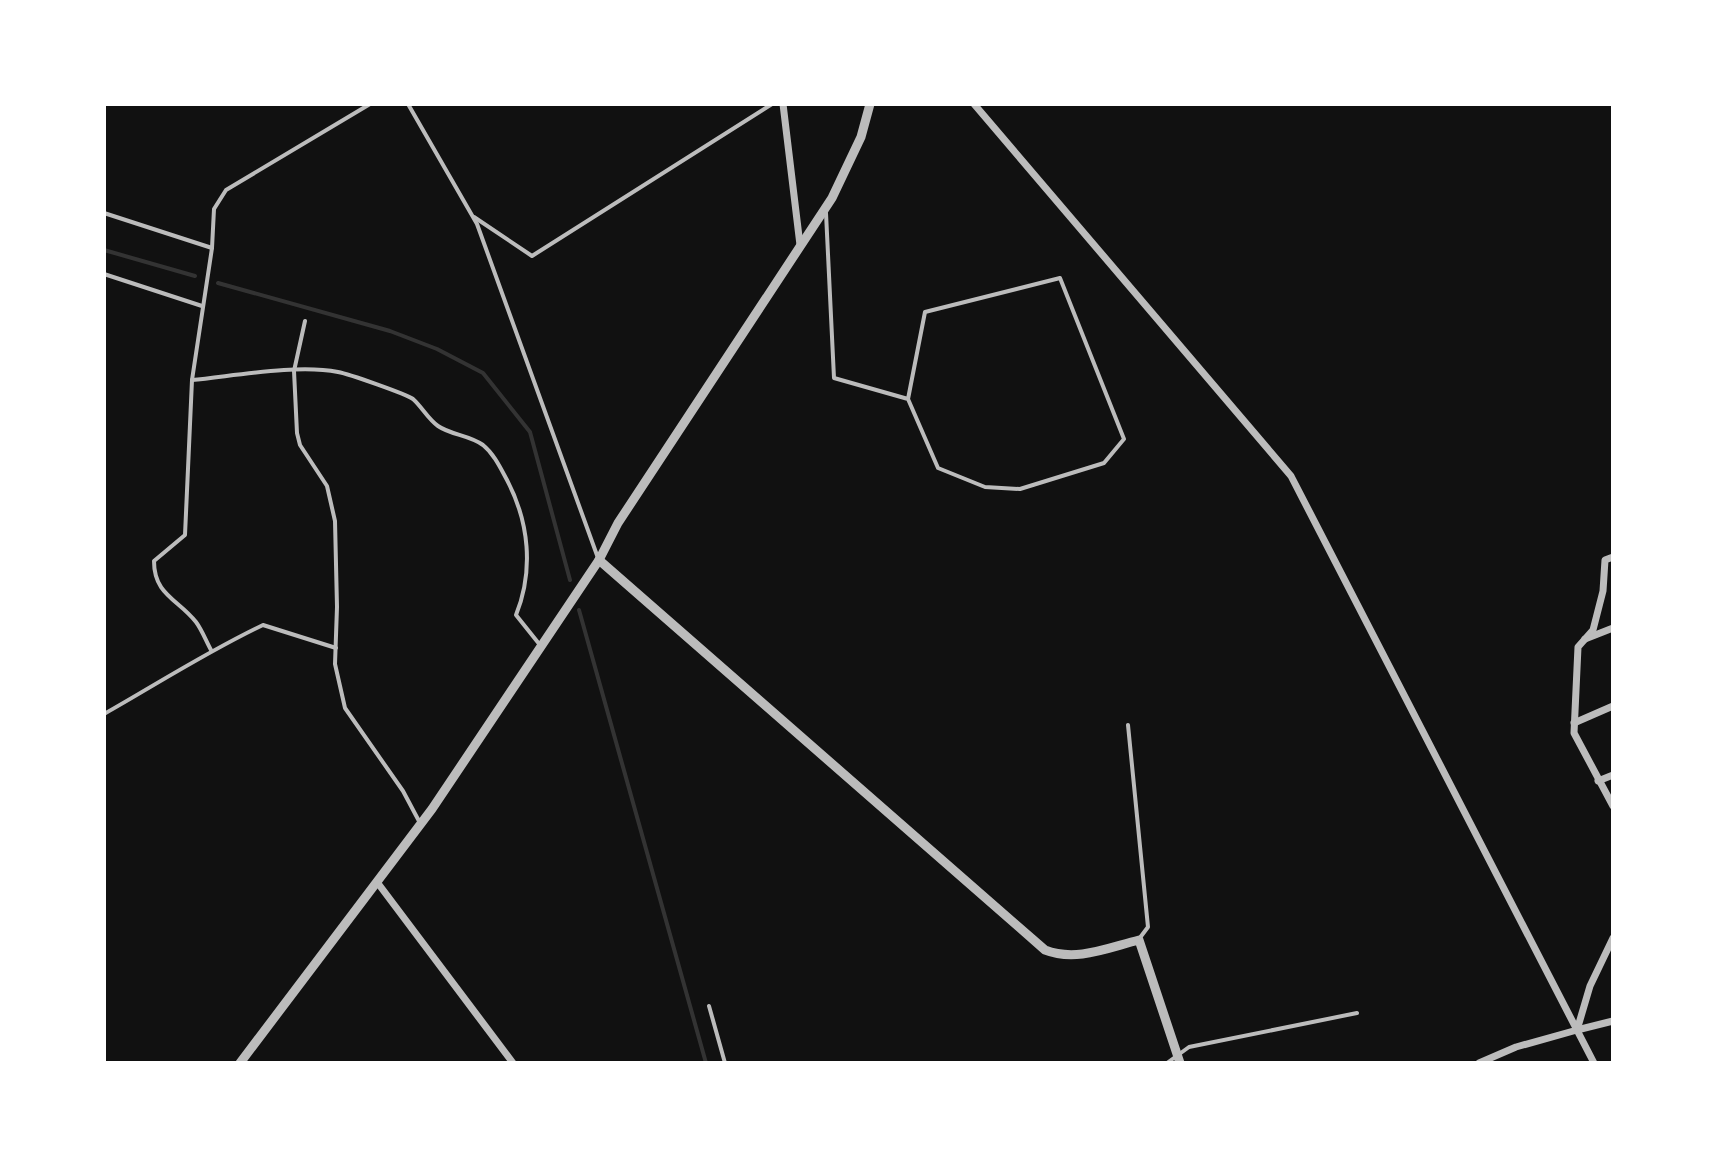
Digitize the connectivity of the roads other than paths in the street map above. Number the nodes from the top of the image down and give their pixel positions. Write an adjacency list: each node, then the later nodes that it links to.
1 (370, 104): 11 (lane)
2 (408, 104): 9 (lane)
3 (772, 104): 9 (lane)
4 (783, 104): 10 (street)
5 (870, 104): 7 (street)
6 (974, 104): 39 (street)
7 (825, 207): 10 (street); 17 (lane)
8 (104, 213): 11 (lane)
9 (472, 216): 19 (lane)
10 (801, 246): 19 (street)
11 (212, 248): 13 (lane)
12 (104, 274): 13 (lane)
13 (202, 306): 16 (lane)
14 (305, 321): 15 (lane)
15 (294, 371): 16 (lane); 22 (lane); 23 (lane)
16 (192, 380): 24 (lane)
17 (908, 399): 17 (lane)
18 (1609, 558): 21 (street)
19 (599, 560): 22 (street); 35 (street)
20 (1613, 628): 21 (street)
21 (1584, 640): 27 (street)
22 (540, 645): 32 (street)
23 (336, 648): 24 (lane); 32 (lane)
24 (211, 650): 26 (lane)
25 (1613, 706): 27 (street)
26 (104, 714)
27 (1574, 723): 30 (street)
28 (1128, 725): 35 (lane)
29 (1613, 775): 30 (street)
30 (1598, 781): 31 (street)
31 (1613, 806)
32 (421, 825): 33 (street)
33 (377, 882): 41 (street); 42 (street)
34 (1613, 938): 39 (street)
35 (1139, 940): 40 (street)
36 (709, 1006): 43 (lane)
37 (1357, 1013): 40 (lane)
38 (1613, 1021): 39 (street)
39 (1577, 1030): 45 (street); 46 (street)
40 (1179, 1059): 44 (lane)
41 (240, 1063)
42 (513, 1063)
43 (725, 1063)
44 (1167, 1063)
45 (1479, 1063)
46 (1594, 1063)

